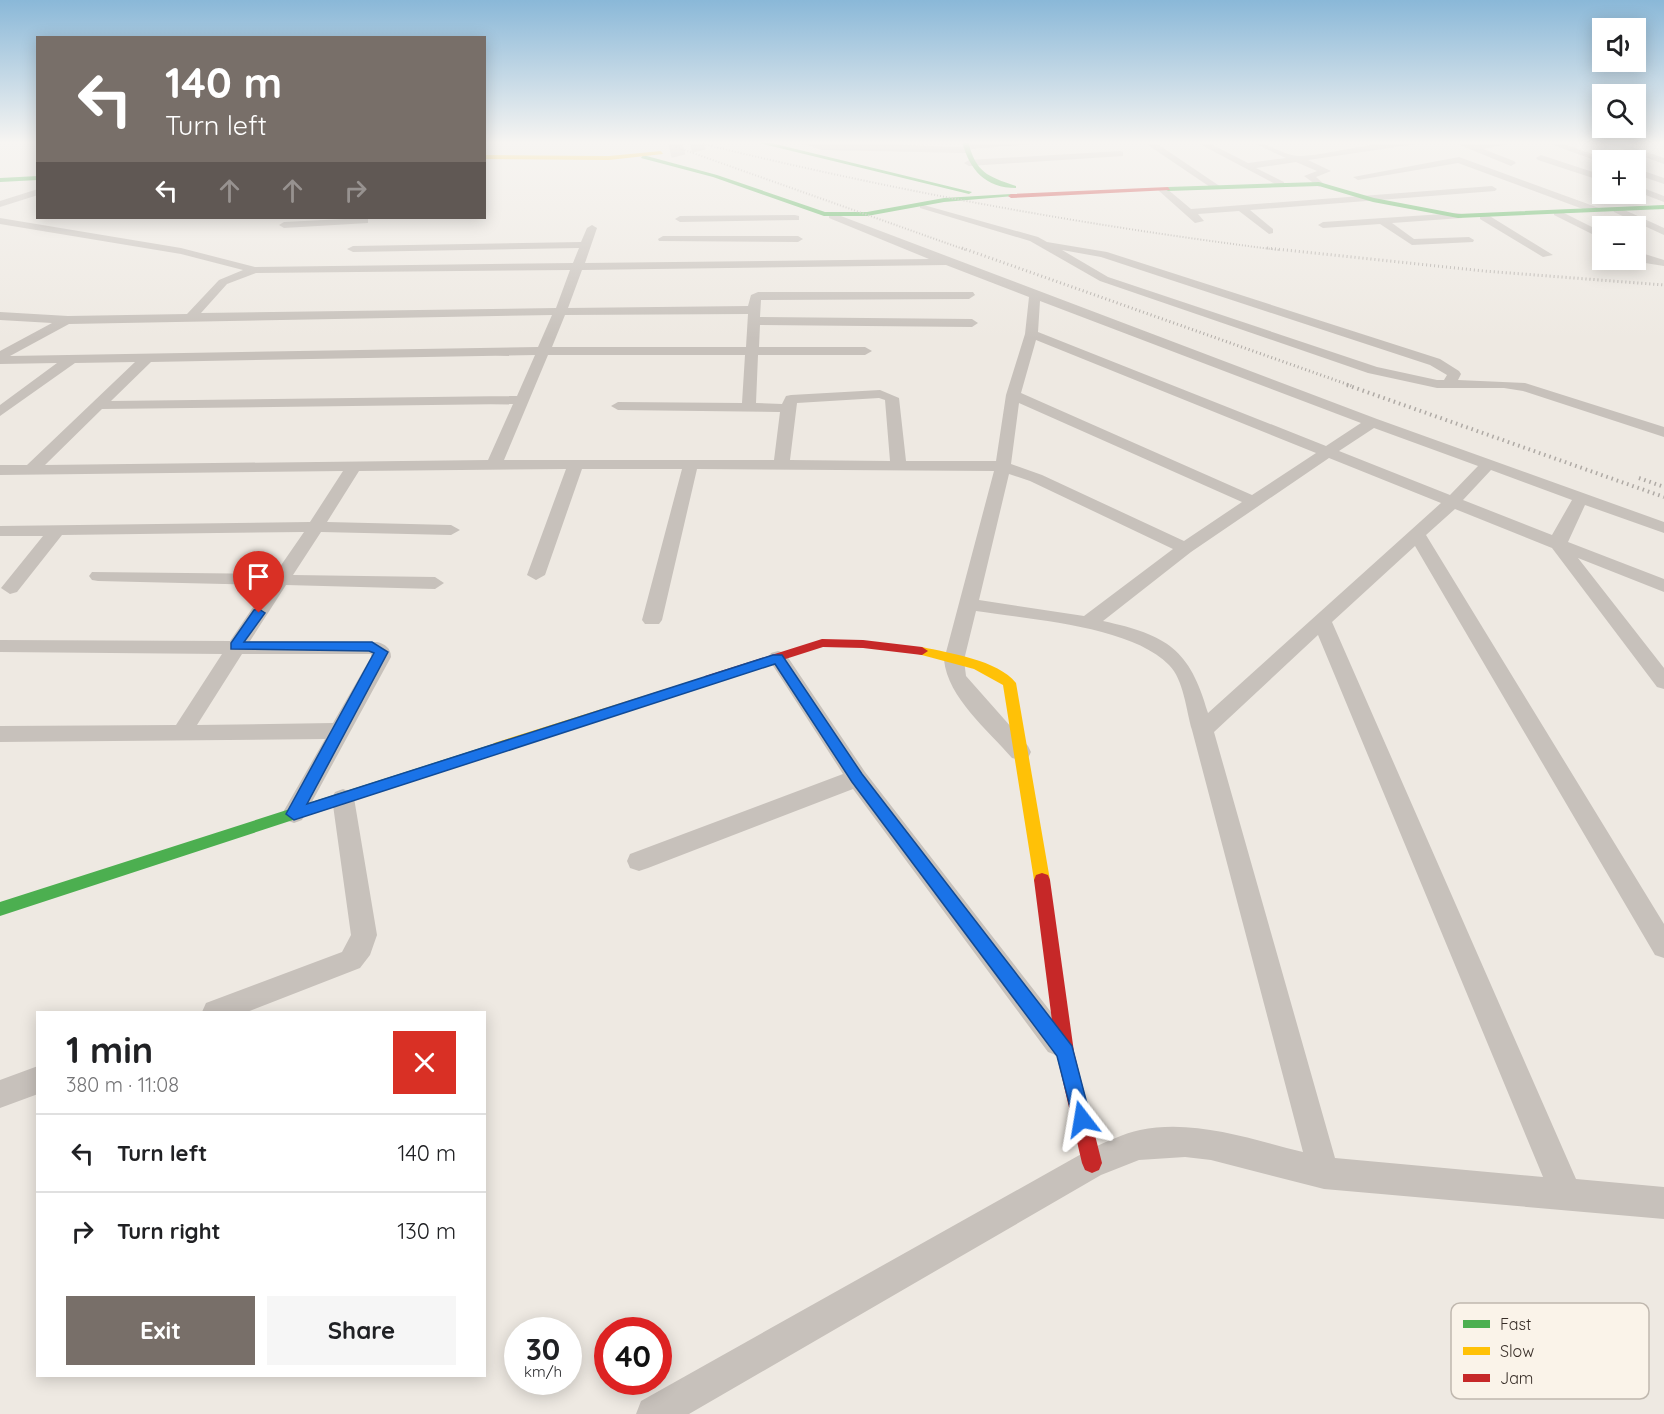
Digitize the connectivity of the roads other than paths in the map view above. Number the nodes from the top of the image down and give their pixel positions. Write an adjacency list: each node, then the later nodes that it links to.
1 (793, 207): 20 (street)
2 (805, 207): 16 (street)
3 (919, 207): 16 (street)
4 (927, 207): 33 (street)
5 (1183, 207): 13 (street)
6 (1344, 207): 15 (street)
7 (1410, 207): 17 (street)
8 (1587, 207): 11 (street)
9 (1664, 207): 12 (street)
10 (1242, 209): 13 (street); 15 (street); 27 (street)
11 (1595, 210): 12 (street); 14 (street)
12 (1618, 210): 29 (street)
13 (1189, 212): 23 (street)
14 (1558, 213): 18 (street); 28 (street)
15 (1310, 215): 22 (street); 30 (street)
16 (832, 216): 35 (street)
17 (1458, 216): 18 (street); 22 (street)
18 (1484, 217): 36 (street)
19 (680, 219): 20 (street)
20 (795, 219): 40 (street)
21 (0, 221): 42 (street)
22 (1382, 221): 32 (street)
23 (1199, 222)
24 (284, 225): 26 (street)
25 (592, 228): 34 (street)
26 (360, 231): 34 (street); 43 (street)
27 (1269, 231)
28 (1592, 231)
29 (1664, 232)
30 (1336, 235)
31 (663, 239): 40 (street)
32 (1469, 240)
33 (1046, 244): 59 (street); 59 (street)
34 (585, 245): 41 (street)
35 (872, 247): 38 (street); 38 (street); 40 (street)
36 (1547, 255)
37 (1646, 260): 39 (street)
38 (947, 262): 44 (street)
39 (1664, 263)
40 (804, 265): 41 (street); 45 (street); 47 (street)
41 (577, 267): 43 (street); 46 (street)
42 (255, 270): 43 (street); 49 (street)
43 (339, 270)
44 (1035, 294): 52 (street); 67 (street)
45 (969, 295)
46 (561, 310): 47 (street); 49 (street); 53 (street)
47 (754, 315): 51 (street); 55 (street)
48 (0, 316): 50 (street)
49 (191, 317): 50 (street)
50 (68, 320): 56 (street)
51 (972, 323)
52 (1031, 334): 60 (street); 69 (street)
53 (543, 351): 55 (street); 57 (street); 61 (street)
54 (865, 351): 55 (street)
55 (751, 352): 64 (street)
56 (1, 355): 58 (street)
57 (147, 358): 58 (street); 62 (street)
58 (70, 360): 66 (street)
59 (1449, 385): 68 (street)
60 (1013, 394): 76 (street); 82 (street)
61 (521, 400): 62 (street); 75 (street)
62 (98, 405): 79 (street)
63 (618, 406): 64 (street)
64 (749, 408): 65 (street)
65 (788, 408): 71 (street); 73 (street)
66 (0, 412)
67 (1372, 422): 69 (street); 74 (street)
68 (1664, 432)
69 (1327, 453): 82 (street); 83 (street)
70 (691, 463): 71 (street); 72 (street); 99 (street)
71 (782, 463): 73 (street)
72 (576, 464): 75 (street); 92 (street)
73 (898, 464): 76 (street)
74 (1488, 464): 81 (street); 83 (street)
75 (494, 465): 77 (street)
76 (1003, 466): 91 (street); 98 (street)
77 (354, 467): 79 (street); 84 (street)
78 (0, 470): 79 (street)
79 (24, 470): 80 (street)
80 (0, 486)
81 (1581, 498): 85 (street); 90 (street)
82 (1252, 501): 91 (street)
83 (1453, 501): 89 (street); 90 (street)
84 (317, 526): 86 (street); 87 (street); 94 (street)
85 (1664, 528)
86 (57, 530): 88 (street); 97 (street)
87 (451, 530)
88 (0, 531)
89 (1417, 535): 100 (street); 117 (street)
90 (1559, 545): 96 (street); 106 (street)
91 (1185, 548): 101 (street)
92 (536, 575)
93 (98, 576): 94 (street)
94 (282, 579): 95 (street); 103 (street)
95 (435, 583)
96 (1664, 586)
97 (10, 588)
98 (969, 604): 101 (street); 105 (street)
99 (652, 620)
100 (1322, 621): 107 (street); 124 (street)
101 (1088, 623): 107 (street)
102 (0, 646): 103 (street)
103 (235, 646): 108 (street); 109 (street)
104 (778, 658): 105 (street); 112 (street); 113 (street)
105 (954, 660): 111 (street); 111 (street)
106 (1664, 682)
107 (1203, 730): 123 (street)
108 (340, 731): 109 (street); 114 (street)
109 (182, 732): 110 (street)
110 (0, 734)
111 (1024, 756): 119 (street)
112 (857, 778): 115 (street); 119 (street)
113 (343, 798): 114 (street); 118 (street)
114 (294, 814): 116 (street)
115 (639, 861)
116 (0, 909)
117 (1664, 947)
118 (219, 1011)
119 (1065, 1053): 122 (street)
120 (36, 1081): 121 (street)
121 (0, 1094)
122 (1092, 1163): 123 (street); 126 (street)
123 (1324, 1173): 124 (street)
124 (1566, 1193): 125 (street)
125 (1664, 1203)
126 (654, 1414)

